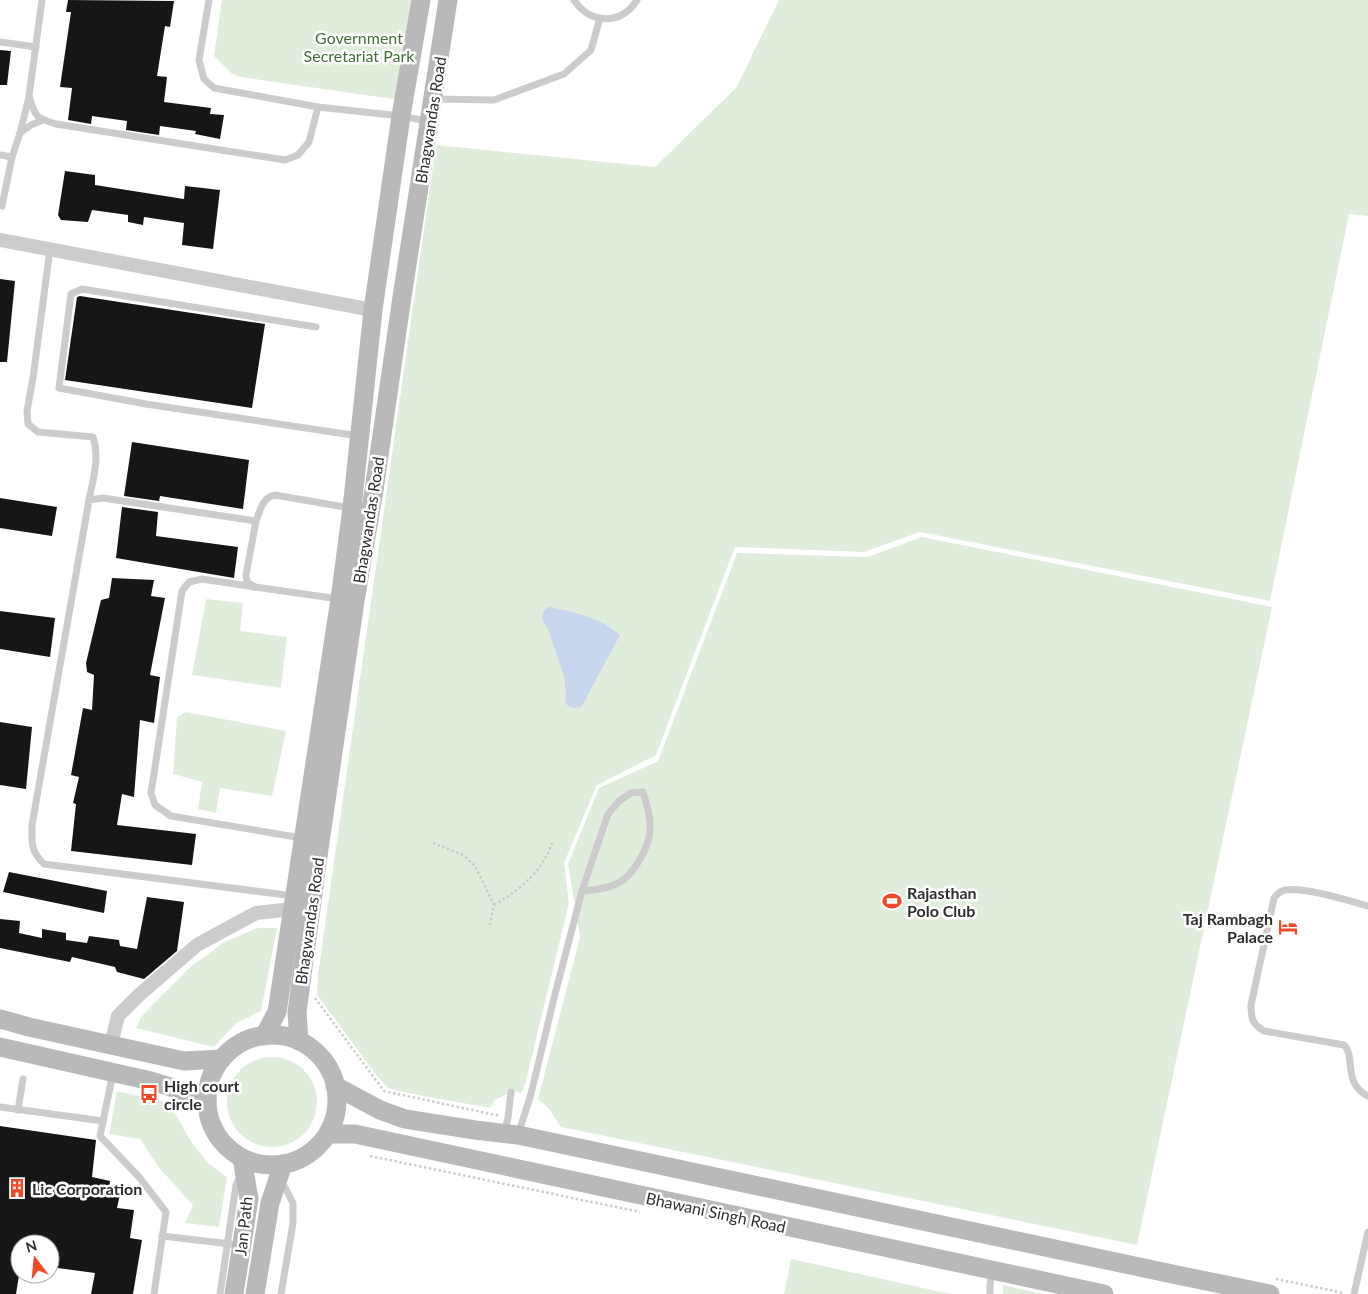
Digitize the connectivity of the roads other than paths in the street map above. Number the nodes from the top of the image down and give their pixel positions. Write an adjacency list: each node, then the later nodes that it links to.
1 (42, 0): 9 (lane)
2 (209, 0): 12 (lane)
3 (421, 0): 13 (main road, Bhagwandas Road)
4 (448, 0): 11 (main road, Bhagwandas Road)
5 (574, 0): 7 (lane)
6 (637, 0): 7 (lane)
7 (600, 18): 11 (lane)
8 (0, 42): 9 (lane)
9 (36, 47): 10 (lane)
10 (29, 96): 14 (lane); 16 (lane)
11 (434, 99): 15 (main road, Bhagwandas Road)
12 (318, 107): 13 (lane); 14 (lane)
13 (401, 116): 15 (lane); 22 (main road, Bhagwandas Road)
14 (43, 120): 16 (lane)
15 (430, 122): 36 (main road, Bhagwandas Road)
16 (20, 133): 18 (lane)
17 (0, 155): 18 (lane)
18 (12, 157): 19 (lane)
19 (2, 206)
20 (0, 240): 21 (street)
21 (50, 249): 22 (street); 25 (lane)
22 (373, 310): 24 (main road, Bhagwandas Road)
23 (316, 327): 24 (lane)
24 (360, 437): 26 (main road, Bhagwandas Road)
25 (90, 500): 27 (lane); 32 (lane)
26 (352, 508): 27 (lane); 29 (main road, Bhagwandas Road)
27 (256, 521): 28 (lane)
28 (255, 588): 29 (lane); 30 (lane)
29 (340, 599): 30 (main road, Bhagwandas Road)
30 (304, 838): 32 (main road, Bhagwandas Road)
31 (582, 891): 31 (lane); 49 (lane)
32 (293, 902): 35 (main road, Bhagwandas Road); 37 (street)
33 (1368, 906): 44 (lane)
34 (0, 1019): 37 (main road)
35 (264, 1036): 36 (main road); 39 (main road)
36 (300, 1042): 42 (main road)
37 (111, 1044): 39 (main road)
38 (1, 1046): 40 (main road)
39 (222, 1059): 45 (main road)
40 (113, 1072): 45 (main road); 48 (lane)
41 (22, 1079): 47 (lane)
42 (336, 1086): 49 (main road); 50 (main road)
43 (511, 1092): 49 (lane)
44 (1368, 1096)
45 (207, 1101): 51 (main road)
46 (0, 1107): 47 (lane)
47 (18, 1110): 48 (lane)
48 (103, 1122): 54 (lane)
49 (510, 1129): 64 (main road)
50 (328, 1134): 52 (main road); 56 (main road, Bhawani Singh Road)
51 (243, 1163): 52 (main road); 55 (main road, Jan Path)
52 (281, 1170): 60 (main road, Jan Path); 61 (lane)
53 (1368, 1232): 65 (lane)
54 (162, 1236): 55 (lane); 57 (lane)
55 (234, 1245): 58 (lane); 59 (main road, Jan Path)
56 (992, 1271): 62 (lane); 63 (main road, Bhawani Singh Road)
57 (154, 1294)
58 (220, 1294)
59 (234, 1294)
60 (255, 1294)
61 (281, 1294)
62 (990, 1294)
63 (1104, 1294)
64 (1270, 1294)
65 (1354, 1294)

